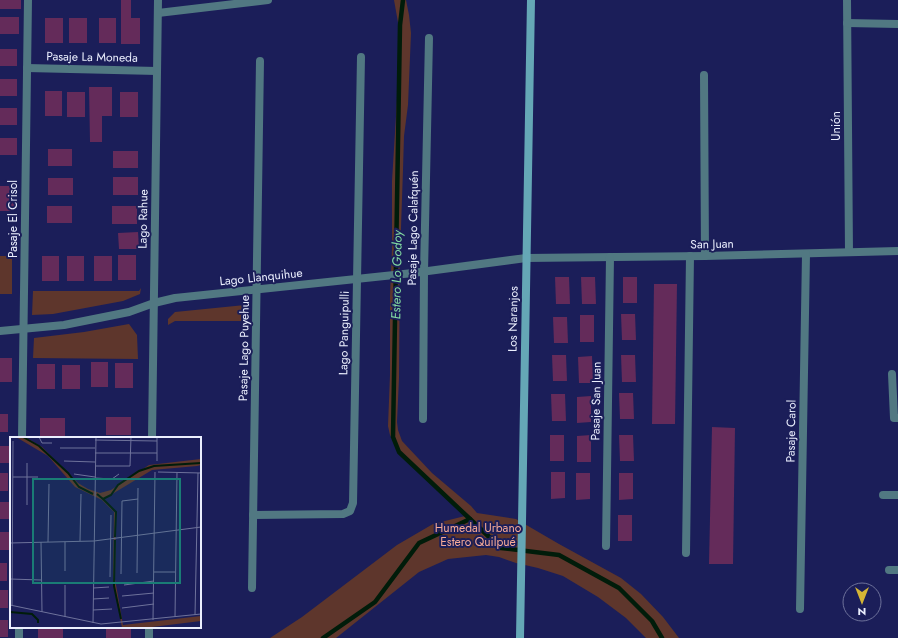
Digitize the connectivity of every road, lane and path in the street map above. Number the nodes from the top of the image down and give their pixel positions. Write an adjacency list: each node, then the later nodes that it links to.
1 (28, 0): 12 (street, Pasaje El Crisol)
2 (158, 0): 6 (street, Lago Rahue)
3 (268, 0): 6 (street)
4 (530, 0): 21 (street, Los Naranjos)
5 (847, 0): 7 (street, Unión)
6 (158, 13): 13 (street, Lago Rahue)
7 (847, 23): 8 (street); 16 (street, Unión)
8 (898, 24)
9 (429, 38): 22 (street, Pasaje Lago Calafquén)
10 (361, 57): 23 (street, Lago Panguipulli)
11 (260, 61): 24 (street, Pasaje Lago Puyehue)
12 (27, 68): 13 (street, Pasaje La Moneda); 26 (street, Pasaje El Crisol)
13 (157, 71): 25 (street, Lago Rahue)
14 (704, 75): 19 (street)
15 (898, 251): 16 (street, San Juan)
16 (849, 252): 17 (street, San Juan)
17 (806, 254): 19 (street, San Juan); 41 (street, Pasaje Carol)
18 (690, 256): 19 (street, San Juan); 20 (street, San Juan); 37 (street)
19 (705, 256)
20 (610, 257): 21 (street, San Juan); 36 (street, Pasaje San Juan)
21 (526, 258): 22 (street, Lago Llanquihue); 42 (street, Los Naranjos)
22 (424, 272): 23 (street, Lago Llanquihue); 30 (street, Pasaje Lago Calafquén)
23 (357, 279): 24 (street, Lago Llanquihue); 35 (street, Lago Panguipulli)
24 (257, 289): 25 (street, Lago Llanquihue); 35 (street, Pasaje Lago Puyehue)
25 (154, 303): 26 (street, Lago Llanquihue); 32 (street, Lago Rahue)
26 (24, 329): 27 (street, Lago Llanquihue); 31 (street, Pasaje El Crisol)
27 (0, 331)
28 (892, 374): 29 (street)
29 (898, 418)
30 (423, 419)
31 (22, 437)
32 (152, 437)
33 (883, 495): 34 (street)
34 (898, 495)
35 (253, 515): 40 (street, Pasaje Lago Puyehue)
36 (606, 546)
37 (686, 553)
38 (889, 570): 39 (street)
39 (898, 570)
40 (252, 588)
41 (800, 609)
42 (520, 638)

